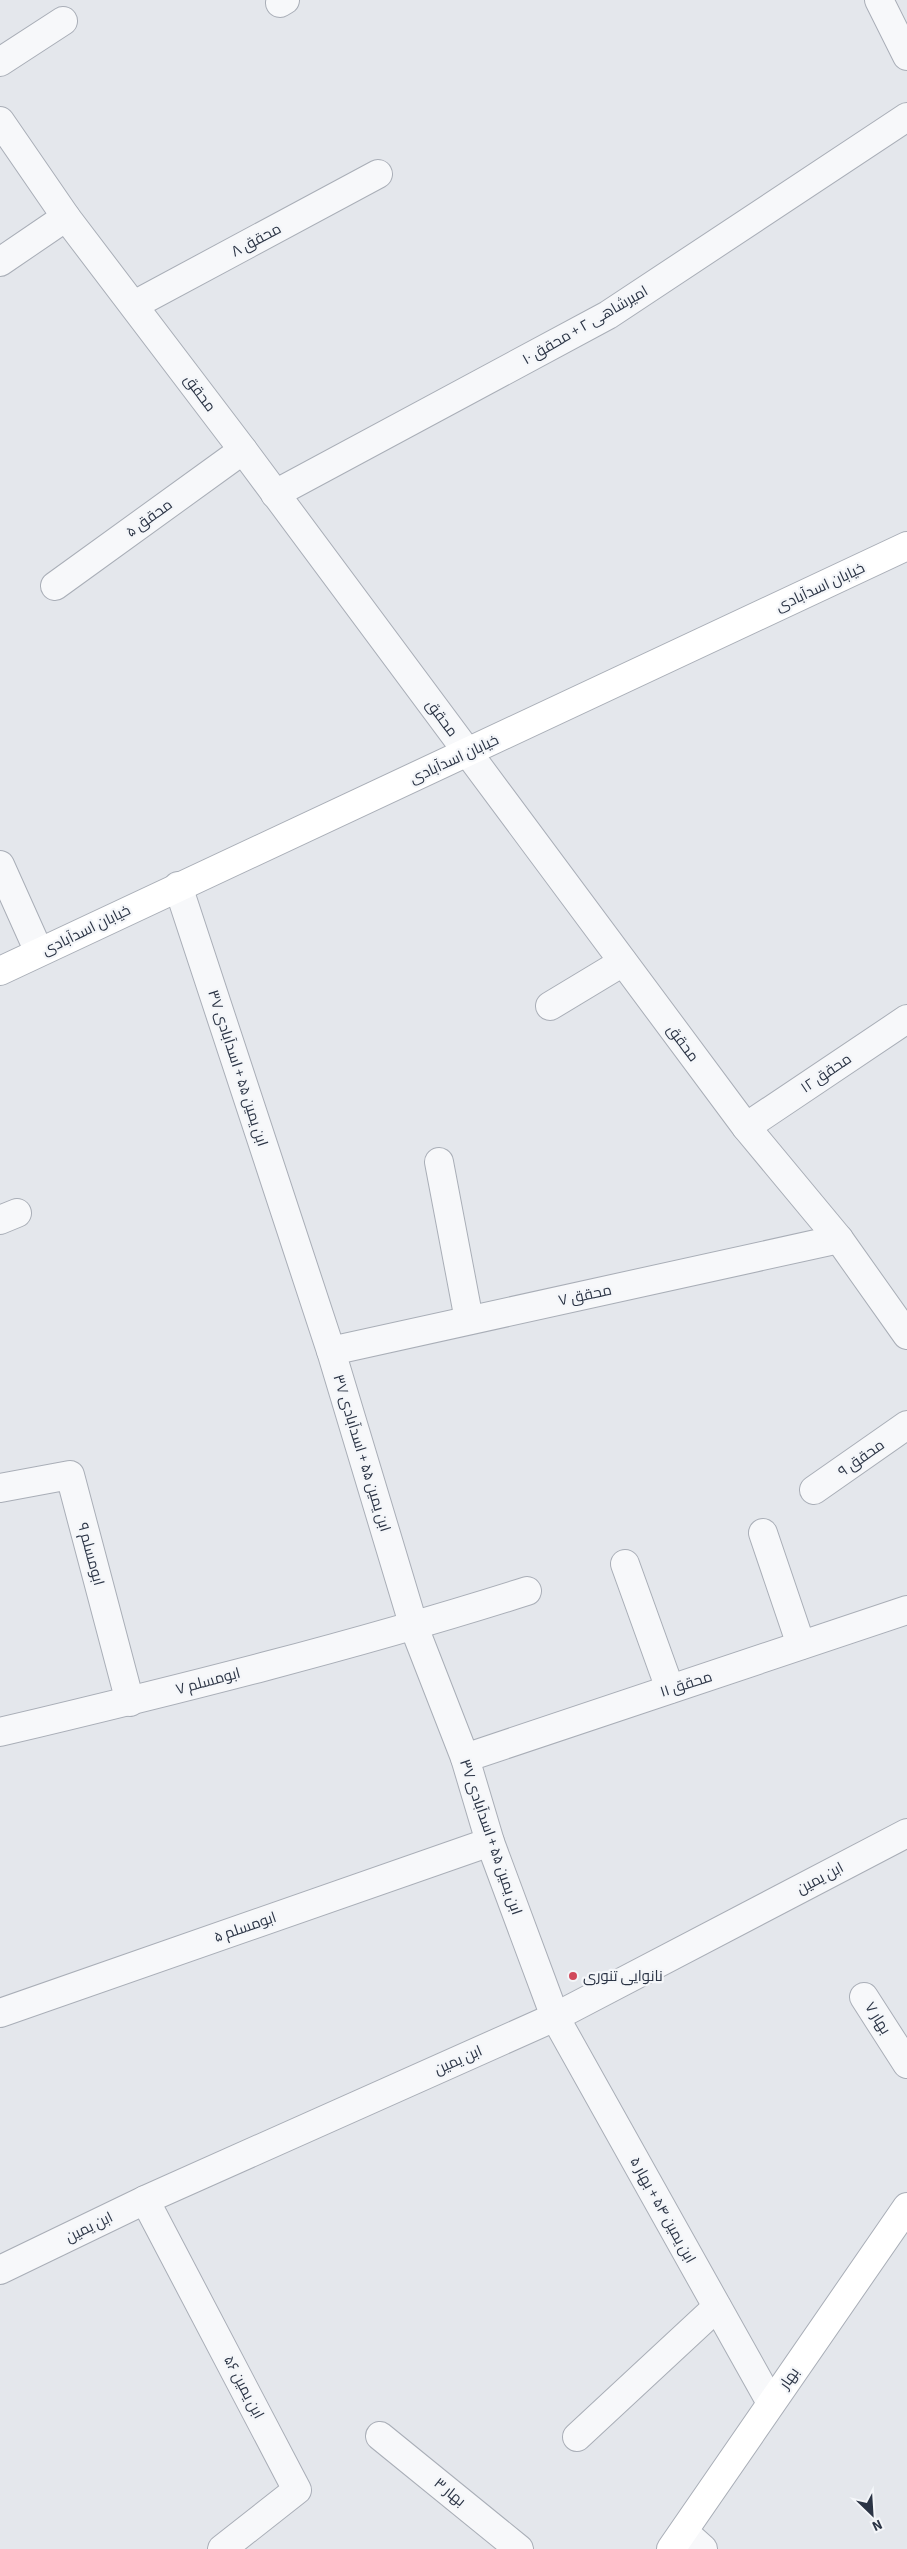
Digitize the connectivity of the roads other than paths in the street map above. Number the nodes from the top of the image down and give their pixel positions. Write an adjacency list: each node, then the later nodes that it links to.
1 (879, 0): 3 (street)
2 (62, 21): 4 (street)
3 (907, 56)
4 (0, 62)
5 (907, 117): 12 (street, امیرشاهی ۲ + محقق ۱۰)
6 (0, 121): 8 (street, محقق)
7 (378, 174): 10 (street, محقق ۸)
8 (66, 217): 9 (street); 10 (street, محقق)
9 (0, 262)
10 (134, 305): 11 (street, محقق)
11 (244, 450): 12 (street, محقق); 14 (street, محقق ۵)
12 (275, 494): 15 (street, محقق)
13 (907, 546): 15 (main road, خیابان اسدآبادی)
14 (55, 586)
15 (468, 753): 17 (main road, خیابان اسدآبادی); 19 (street, محقق)
16 (0, 864): 18 (street)
17 (178, 886): 18 (main road, خیابان اسدآبادی); 28 (street, ابن یمین ۵۵ + اسدآبادی ۳۷)
18 (39, 952): 20 (main road, خیابان اسدآبادی)
19 (623, 962): 21 (street); 23 (street, محقق)
20 (0, 971)
21 (550, 1006)
22 (905, 1023): 23 (street, محقق ۱۲)
23 (746, 1127): 25 (street, محقق)
24 (439, 1162): 26 (street)
25 (839, 1239): 26 (street, محقق ۷); 27 (street, محقق)
26 (469, 1320): 28 (street, محقق ۷)
27 (907, 1335)
28 (331, 1351): 36 (street, ابن یمین ۵۵ + اسدآبادی ۳۷)
29 (907, 1425): 31 (street, محقق ۹)
30 (0, 1488): 39 (street, ابومسلم ۹)
31 (814, 1490)
32 (763, 1533): 37 (street)
33 (625, 1564): 38 (street)
34 (527, 1591): 36 (street, ابومسلم ۷)
35 (907, 1610): 37 (street, محقق ۱۱)
36 (414, 1627): 39 (street, ابومسلم ۷); 41 (street, ابن یمین ۵۵ + اسدآبادی ۳۷)
37 (802, 1645): 38 (street, محقق ۱۱)
38 (670, 1689): 41 (street, محقق ۱۱)
39 (130, 1702): 40 (street, ابومسلم ۷)
40 (0, 1732)
41 (465, 1758): 43 (street, ابن یمین ۵۵ + اسدآبادی ۳۷)
42 (907, 1833): 46 (street, ابن یمین)
43 (490, 1842): 45 (street, ابومسلم ۵); 46 (street, ابن یمین ۵۵ + اسدآبادی ۳۷)
44 (864, 1996): 47 (street, بهار ۷)
45 (0, 2013)
46 (555, 2017): 48 (street, ابن یمین); 51 (street, ابن یمین ۵۴ + بهار ۵)
47 (907, 2064)
48 (145, 2200): 50 (street, ابن یمین); 56 (street, ابن یمین ۵۶)
49 (907, 2207): 52 (main road, بهار)
50 (0, 2270)
51 (717, 2307): 52 (street, ابن یمین ۵۴ + بهار ۵); 54 (street)
52 (771, 2403): 55 (main road, بهار)
53 (380, 2436): 57 (street, بهار ۳)
54 (577, 2436)
55 (686, 2543)
56 (222, 2549)
57 (519, 2549)

